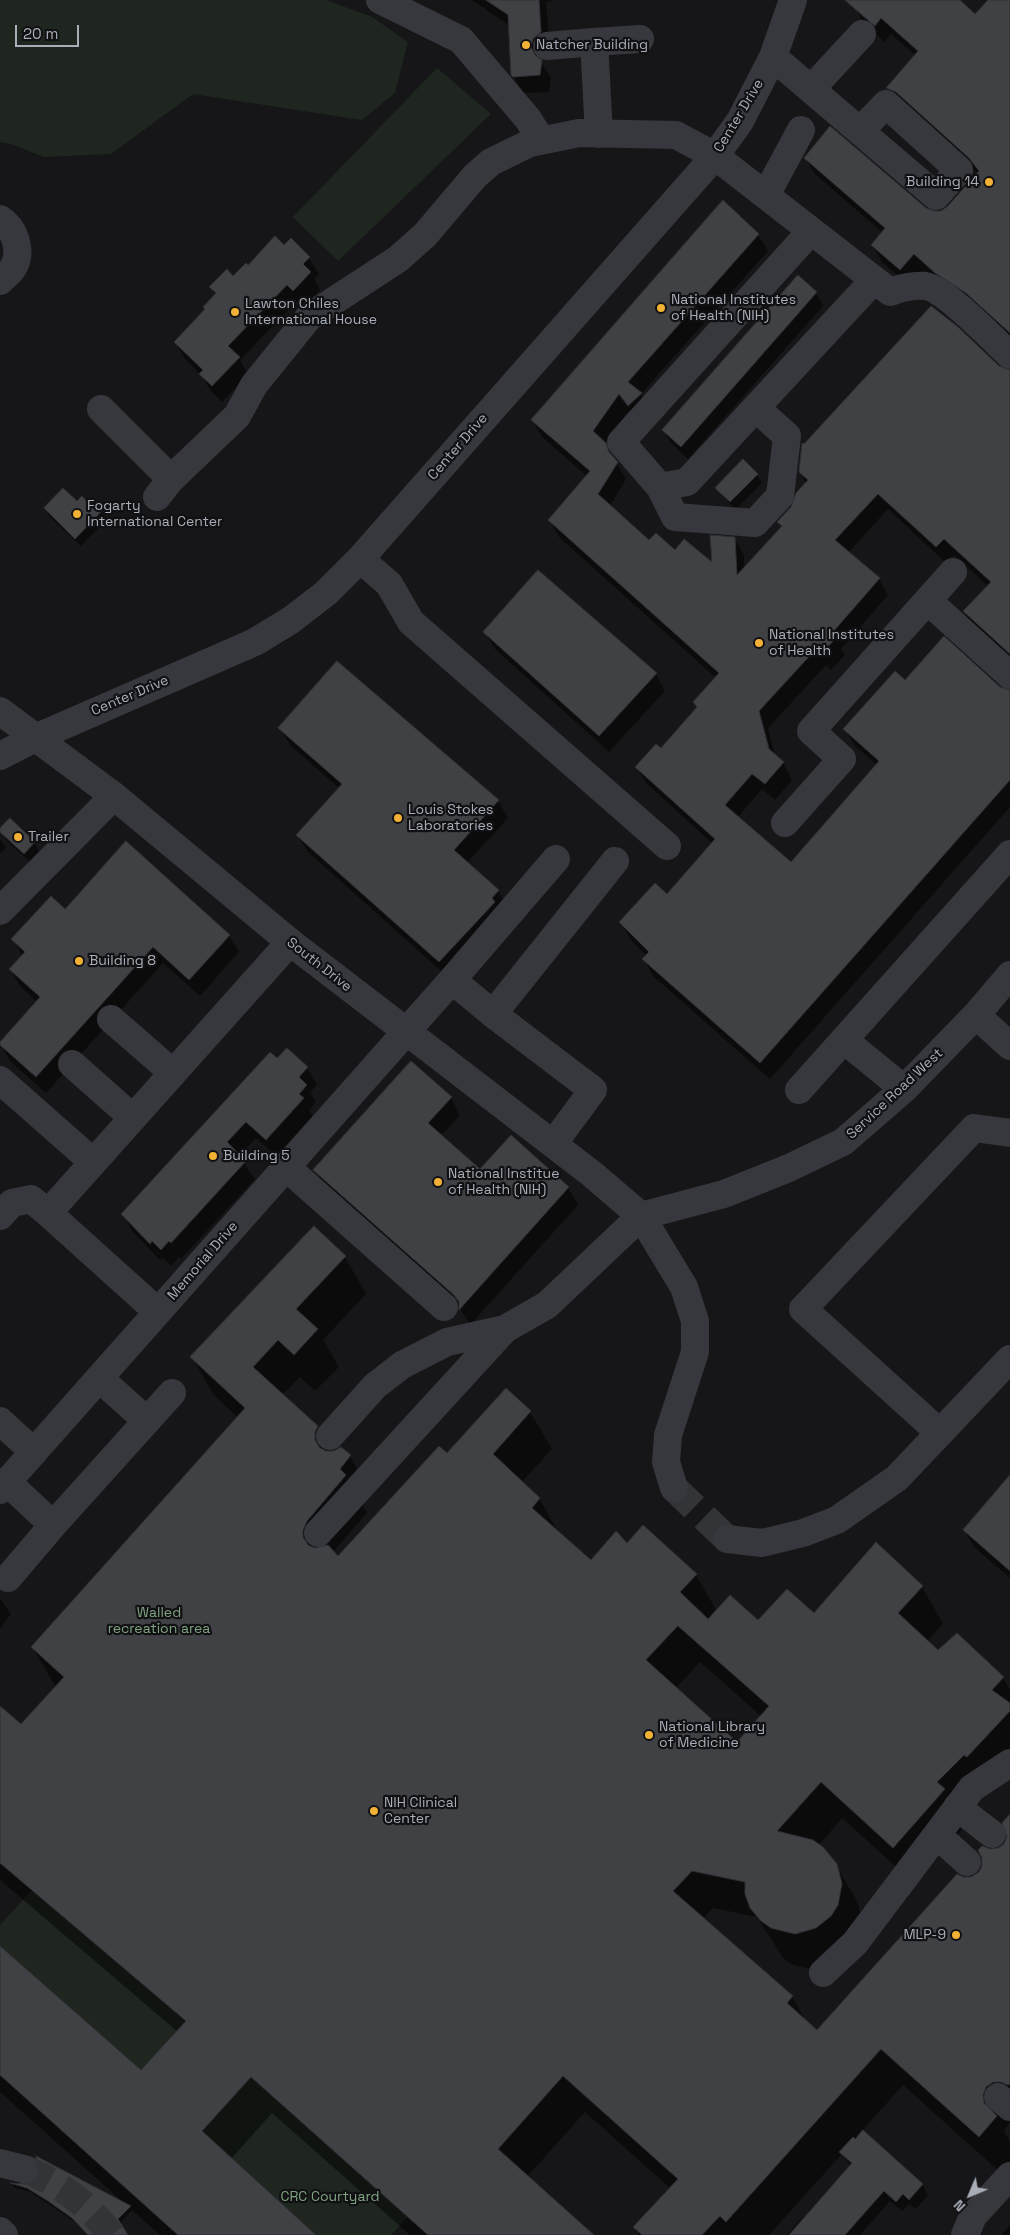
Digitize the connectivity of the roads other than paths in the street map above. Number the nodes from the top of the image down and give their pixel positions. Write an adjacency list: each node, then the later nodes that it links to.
1 (380, 0): 12 (street)
2 (793, 0): 7 (street, Center Drive)
3 (862, 34): 8 (street)
4 (640, 39): 5 (street)
5 (594, 42): 6 (street); 11 (street)
6 (547, 46)
7 (773, 57): 8 (street); 13 (street, Center Drive)
8 (811, 89): 10 (street)
9 (801, 130): 14 (street)
10 (860, 131)
11 (599, 134): 12 (street); 13 (street)
12 (542, 140): 21 (street)
13 (715, 156): 14 (street); 23 (street, Center Drive)
14 (766, 195): 16 (street)
15 (0, 219): 18 (street)
16 (811, 231): 17 (street); 22 (street)
17 (874, 280): 19 (street); 20 (street)
18 (0, 281)
19 (1010, 355)
20 (756, 408): 22 (street); 22 (street)
21 (101, 409)
22 (660, 486)
23 (360, 559): 28 (street, Center Drive); 32 (street)
24 (953, 572): 25 (street)
25 (928, 601): 26 (street); 31 (street)
26 (1010, 675)
27 (0, 711): 28 (street, South Drive)
28 (35, 738): 29 (street, Center Drive); 30 (street, South Drive)
29 (0, 756)
30 (114, 796): 36 (street); 37 (street, South Drive)
31 (784, 823)
32 (667, 846)
33 (1010, 854): 44 (street)
34 (556, 858): 39 (street, Memorial Drive)
35 (615, 861): 40 (street)
36 (0, 911)
37 (290, 942): 43 (street, South Drive); 47 (street)
38 (1010, 975): 41 (street, Service Road West)
39 (452, 980): 40 (street); 43 (street, Memorial Drive)
40 (493, 1014): 53 (street)
41 (976, 1015): 45 (street); 49 (street, Service Road West)
42 (111, 1019): 47 (street)
43 (405, 1032): 53 (street, South Drive); 55 (street, Memorial Drive)
44 (844, 1040): 49 (street); 50 (street)
45 (1010, 1046)
46 (72, 1064): 51 (street)
47 (173, 1073): 51 (street)
48 (0, 1080): 54 (street)
49 (904, 1088): 58 (street, Service Road West)
50 (799, 1090)
51 (133, 1118): 54 (street)
52 (1010, 1133): 67 (street)
53 (553, 1144): 58 (street, South Drive)
54 (93, 1162): 56 (street)
55 (286, 1167): 59 (street); 60 (street, Memorial Drive)
56 (48, 1213): 57 (street); 60 (street)
57 (0, 1216)
58 (641, 1216): 61 (street); 71 (street, South Drive)
59 (444, 1307)
60 (158, 1312): 63 (street, Memorial Drive)
61 (505, 1329): 68 (street); 73 (street)
62 (1010, 1359): 67 (street)
63 (99, 1378): 66 (street); 69 (street, Memorial Drive)
64 (172, 1393): 66 (street)
65 (0, 1421): 69 (street)
66 (147, 1421): 72 (street)
67 (940, 1432): 74 (street)
68 (330, 1436)
69 (34, 1452): 70 (street, Memorial Drive)
70 (3, 1486): 72 (street)
71 (674, 1488)
72 (53, 1524): 75 (street)
73 (318, 1533)
74 (727, 1539)
75 (8, 1578)
76 (1010, 1763): 77 (street)
77 (957, 1807): 78 (street); 79 (street)
78 (992, 1834)
79 (937, 1835): 80 (street); 81 (street)
80 (967, 1862)
81 (823, 1973)
82 (1010, 2176): 85 (street)
83 (0, 2231): 84 (street)
84 (4, 2235)
85 (965, 2235)

